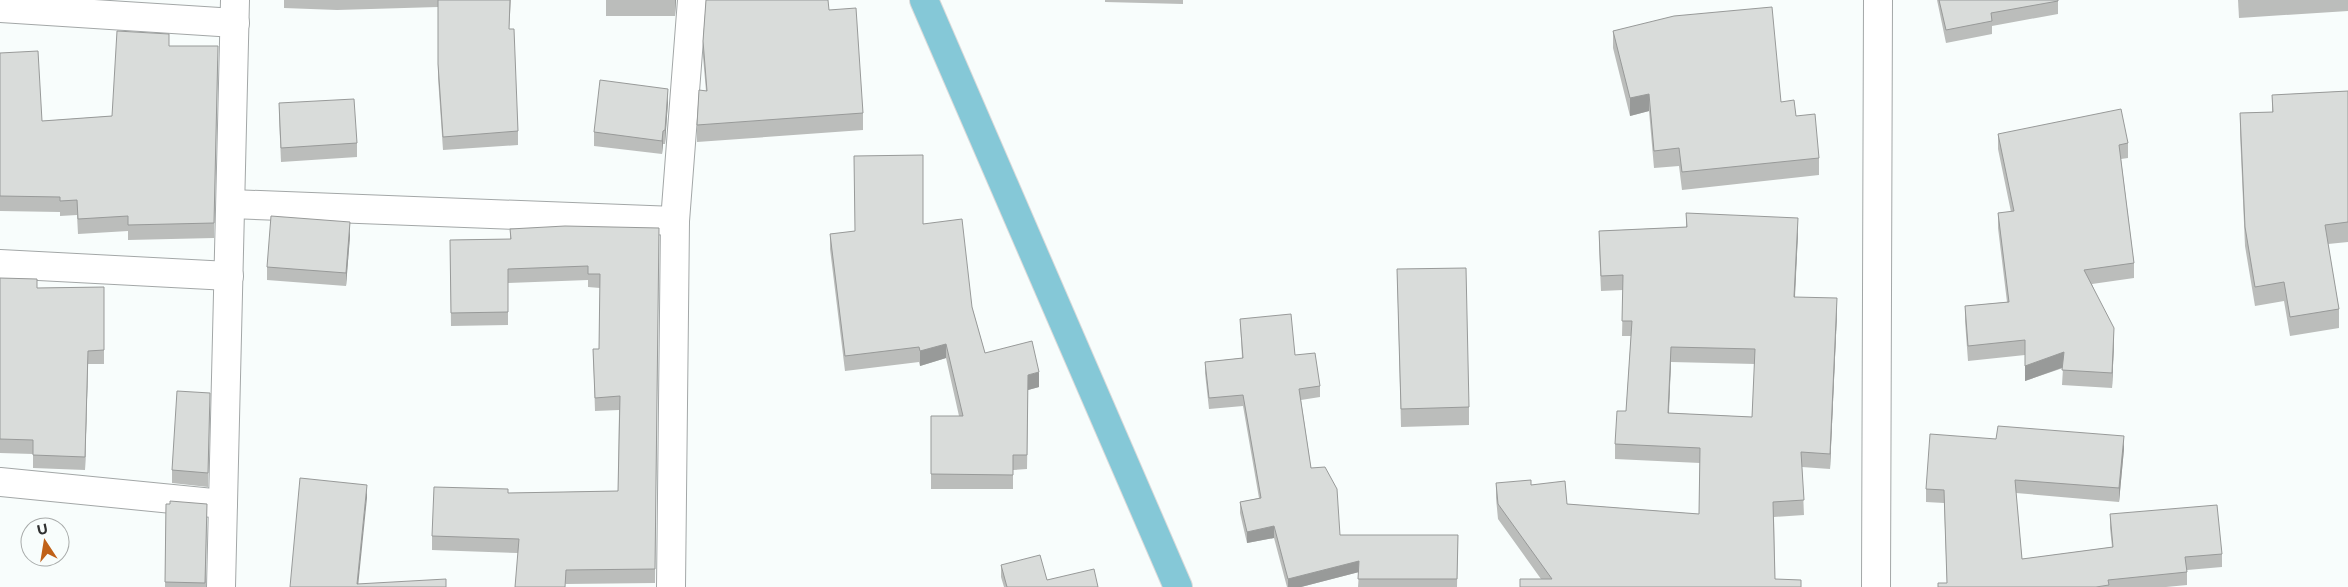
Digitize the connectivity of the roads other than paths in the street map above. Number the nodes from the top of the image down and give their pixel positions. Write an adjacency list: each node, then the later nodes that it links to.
1 (692, 0): 7 (street)
2 (924, 0): 14 (main road)
3 (1878, 0): 15 (street)
4 (0, 8): 5 (street)
5 (235, 11): 6 (street)
6 (231, 204): 7 (street); 9 (street)
7 (675, 221): 13 (street)
8 (0, 264): 9 (street)
9 (229, 276): 11 (street)
10 (0, 482): 11 (street)
11 (223, 504): 12 (street)
12 (221, 587)
13 (671, 587)
14 (1178, 587)
15 (1876, 587)

